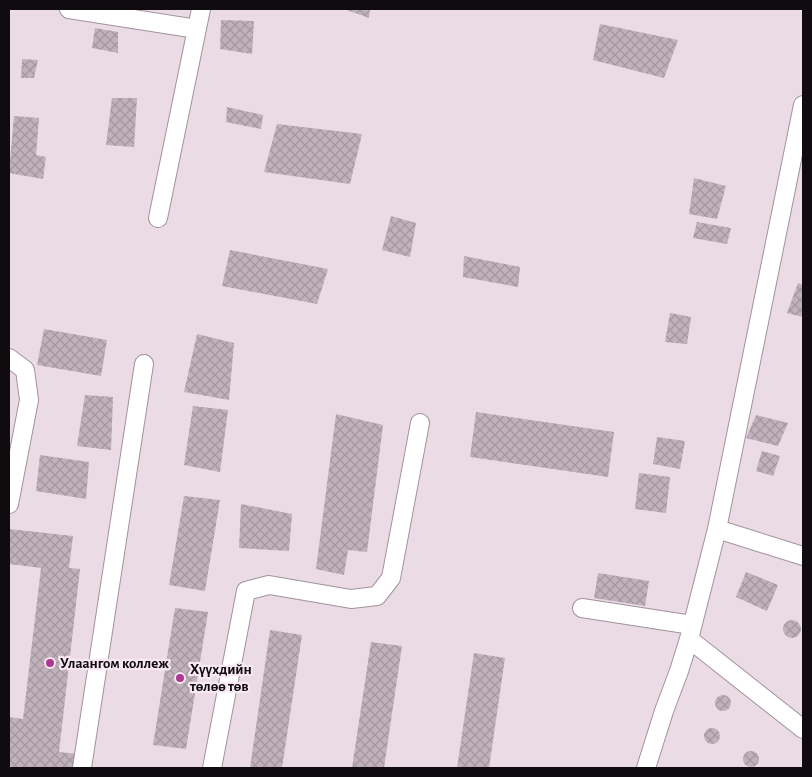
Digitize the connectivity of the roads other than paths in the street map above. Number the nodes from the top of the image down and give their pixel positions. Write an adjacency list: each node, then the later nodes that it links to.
1 (69, 9): 3 (street)
2 (201, 9): 3 (street)
3 (197, 29): 6 (street)
4 (803, 104): 5 (street)
5 (801, 127): 11 (street)
6 (158, 218)
7 (9, 358): 10 (street)
8 (144, 364): 16 (street)
9 (420, 423): 17 (street)
10 (9, 504)
11 (717, 529): 12 (street); 14 (street)
12 (803, 556)
13 (582, 608): 14 (street)
14 (690, 632): 15 (street); 18 (street)
15 (803, 729)
16 (82, 768)
17 (212, 768)
18 (646, 768)

